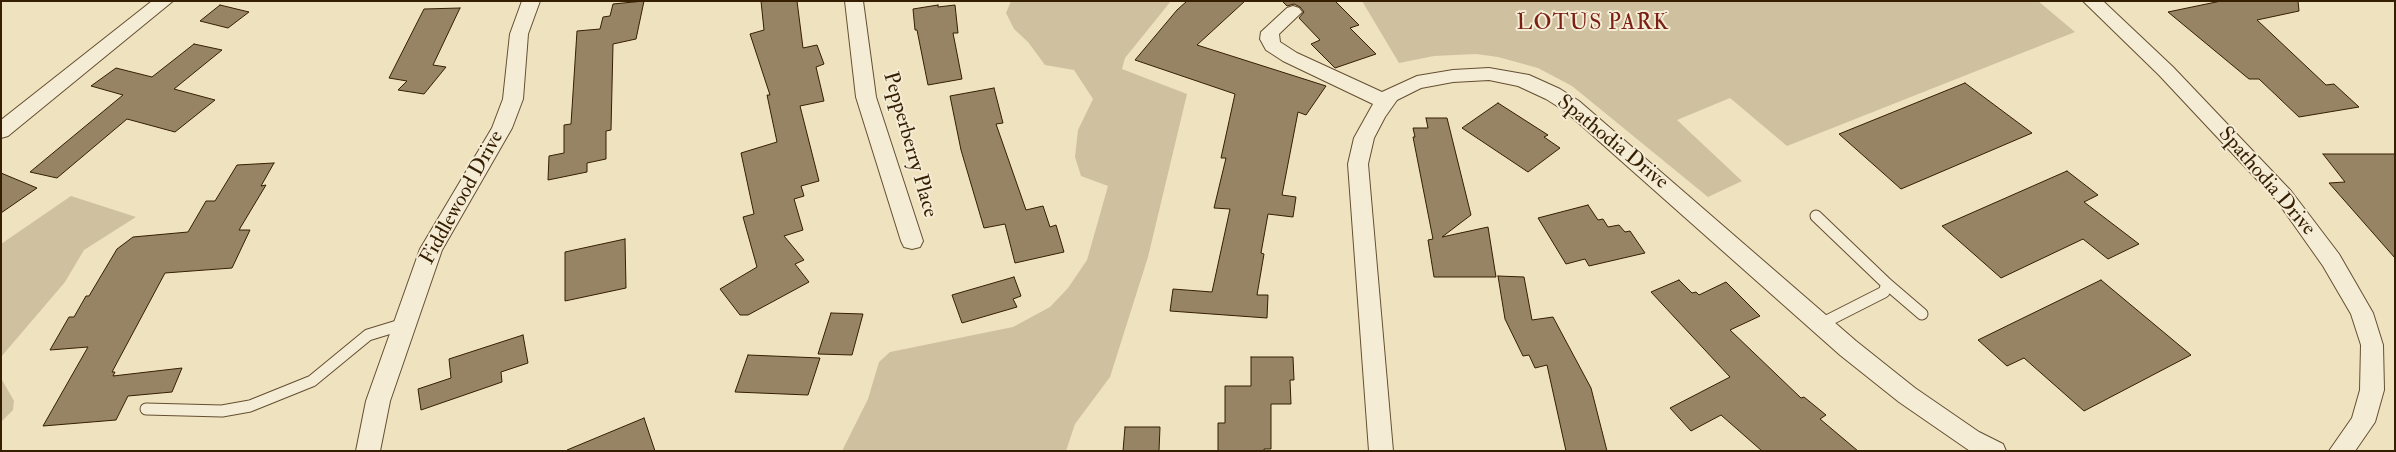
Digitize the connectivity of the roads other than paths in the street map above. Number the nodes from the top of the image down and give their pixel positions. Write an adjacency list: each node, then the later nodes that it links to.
1 (164, 1): 7 (street)
2 (530, 1): 12 (street, Fiddlewood Drive)
3 (854, 1): 9 (street, Pepperberry Place)
4 (2092, 1): 18 (street, Spathodia Drive)
5 (1293, 12): 6 (street)
6 (1385, 102): 13 (street, Spathodia Drive); 16 (street, Spathodia Drive)
7 (1, 131)
8 (1816, 216): 10 (lane)
9 (912, 241)
10 (1887, 284): 11 (lane); 13 (lane)
11 (1922, 314)
12 (404, 324): 14 (lane); 15 (street, Fiddlewood Drive)
13 (1821, 324): 17 (street, Spathodia Drive)
14 (146, 409)
15 (368, 451)
16 (1381, 451)
17 (1994, 451)
18 (2341, 451)

